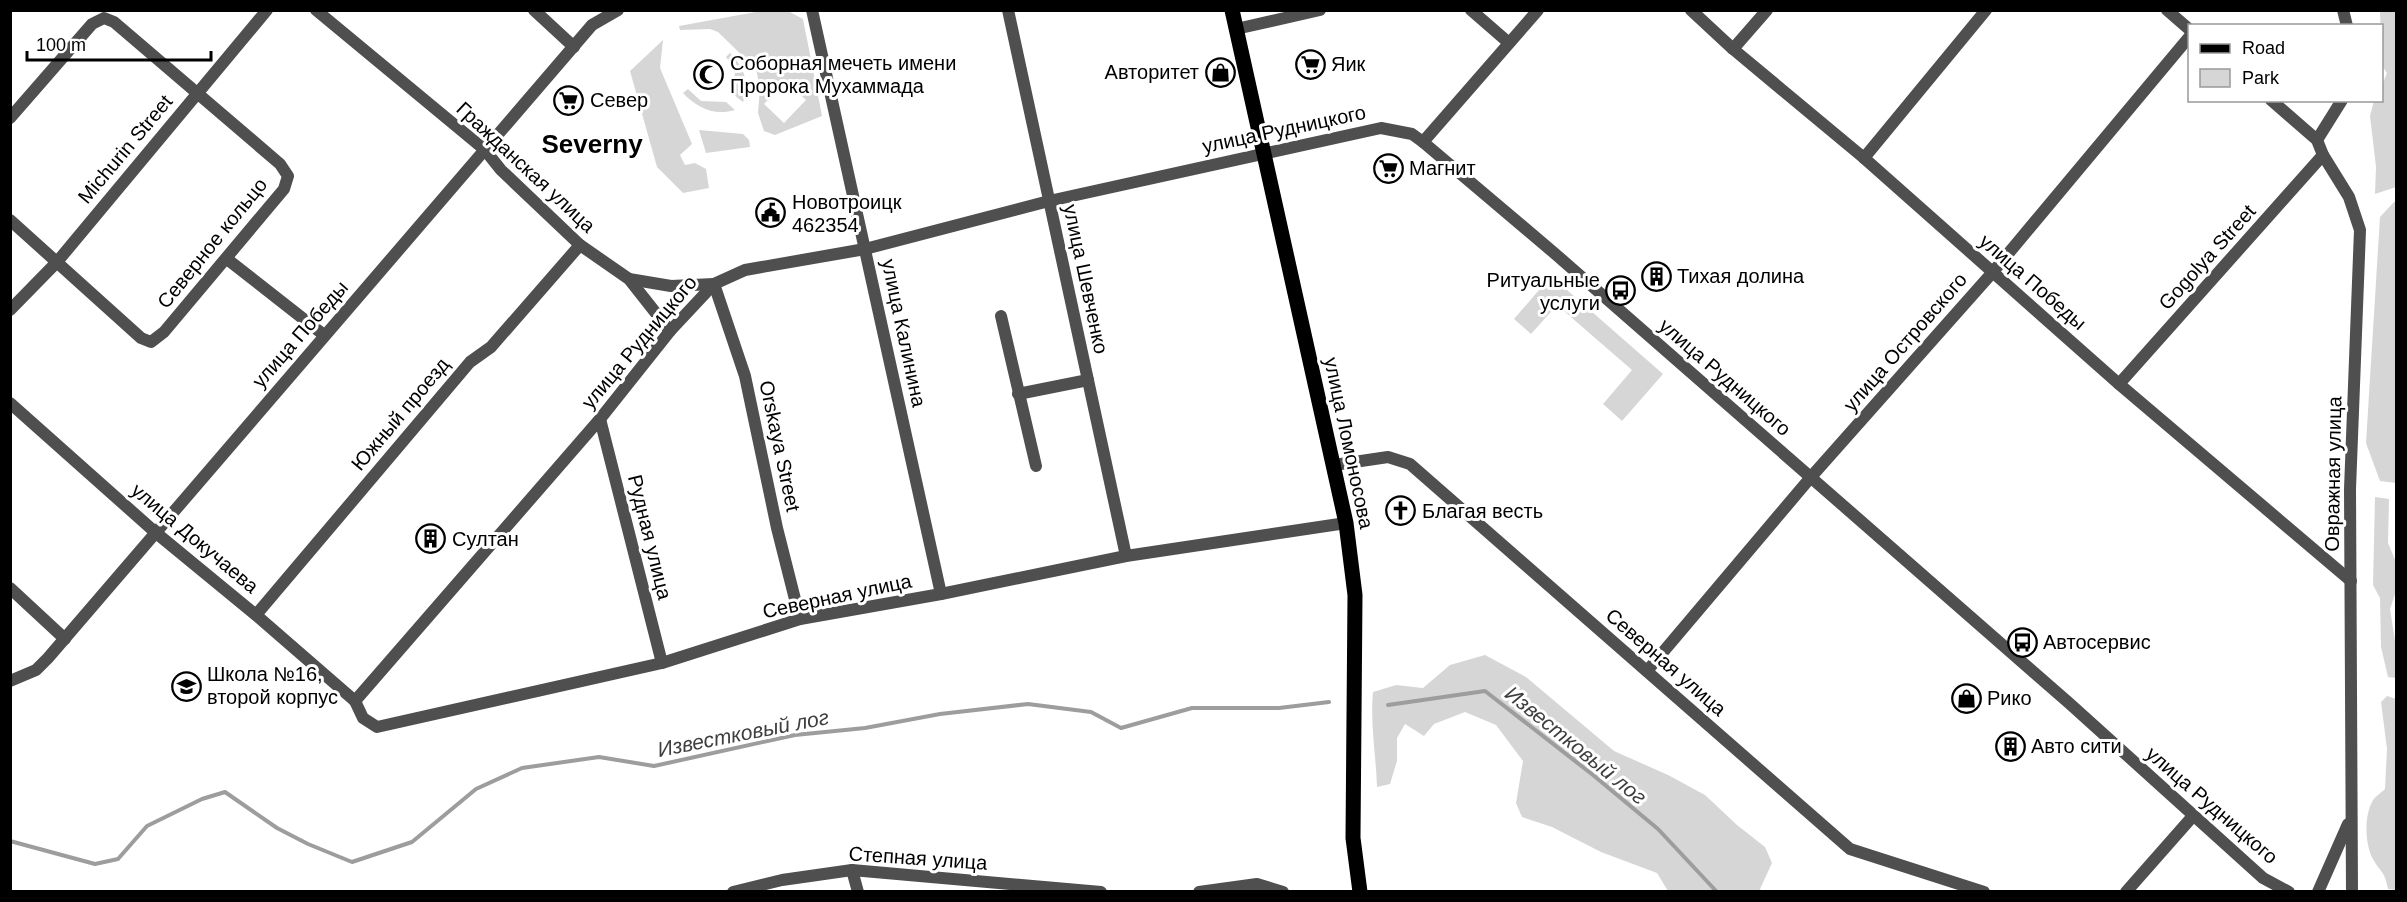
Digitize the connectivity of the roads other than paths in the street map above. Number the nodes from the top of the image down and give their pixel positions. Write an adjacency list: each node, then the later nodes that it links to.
1 (267, 10): 21 (street, Michurin Street)
2 (316, 10): 27 (street, Гражданская улица)
3 (534, 10): 19 (street)
4 (618, 10): 19 (street, улица Победы)
5 (812, 10): 34 (street, улица Калинина)
6 (1008, 10): 31 (street, улица Шевченко)
7 (1232, 10): 15 (main road, улица Ломоносова)
8 (1320, 10): 15 (street)
9 (1471, 10): 18 (street)
10 (1538, 10): 18 (street)
11 (1690, 10): 20 (street, улица Победы)
12 (1767, 10): 20 (street)
13 (1986, 10): 30 (street)
14 (2167, 10): 16 (street)
15 (1236, 28): 28 (main road, улица Ломоносова)
16 (2188, 28)
17 (2188, 38): 37 (street, улица Островского)
18 (1509, 43): 26 (street)
19 (574, 46): 27 (street, улица Победы)
20 (1733, 49): 30 (street, улица Победы)
21 (197, 93): 24 (street, Северное кольцо); 35 (street, Северное кольцо); 36 (street, Michurin Street)
22 (2273, 102): 25 (street)
23 (2342, 102): 25 (street)
24 (10, 118)
25 (2317, 140): 29 (street, Овражная улица)
26 (1423, 142): 28 (street, улица Рудницкого); 51 (street, улица Рудницкого)
27 (485, 150): 33 (street, Гражданская улица); 43 (street, улица Победы)
28 (1264, 153): 31 (street, улица Рудницкого); 49 (main road, улица Ломоносова)
29 (2323, 155): 45 (street, Gogolya Street); 55 (street, Овражная улица)
30 (1864, 158): 37 (street, улица Победы)
31 (1050, 201): 34 (street, улица Рудницкого); 44 (street, улица Шевченко)
32 (10, 220): 36 (street, Северное кольцо)
33 (580, 245): 38 (street, Гражданская улица); 58 (street, Южный проезд)
34 (865, 249): 39 (street, улица Рудницкого); 57 (street, улица Калинина)
35 (227, 259): 36 (street, Северное кольцо); 43 (street)
36 (57, 262): 40 (street, Michurin Street)
37 (1992, 273): 45 (street, улица Победы); 51 (street, улица Островского)
38 (628, 279): 39 (street, Гражданская улица); 42 (street, Гражданская улица)
39 (714, 284): 42 (street, улица Рудницкого); 59 (street, Orskaya Street)
40 (10, 310)
41 (1001, 316): 46 (street)
42 (670, 332): 48 (street, улица Рудницкого)
43 (324, 335): 53 (street, улица Победы)
44 (1088, 380): 46 (street); 54 (street, улица Шевченко)
45 (2119, 384): 55 (street, улица Победы)
46 (1018, 394): 50 (street)
47 (10, 403): 53 (street, улица Докучаева)
48 (600, 419): 61 (street, Рудная улица); 64 (street, улица Рудницкого)
49 (1334, 465): 52 (main road, улица Ломоносова); 62 (street, Северная улица)
50 (1036, 466)
51 (1811, 477): 62 (street, улица Островского); 65 (street, улица Рудницкого)
52 (1346, 522): 54 (street, Северная улица); 73 (main road, улица Ломоносова)
53 (155, 532): 58 (street, улица Докучаева); 60 (street, улица Победы)
54 (1126, 556): 57 (street, Северная улица)
55 (2351, 581): 66 (street, Овражная улица)
56 (10, 588): 60 (street)
57 (941, 594): 59 (street, Северная улица)
58 (256, 615): 64 (street, улица Докучаева)
59 (800, 619): 61 (street, Северная улица)
60 (65, 639): 63 (street, улица Победы)
61 (662, 663): 64 (street, Северная улица)
62 (1647, 671): 74 (street, Северная улица)
63 (10, 681)
64 (355, 701)
65 (2193, 816): 75 (street); 76 (street, улица Рудницкого)
66 (2351, 819): 77 (street, Овражная улица); 78 (street, Овражная улица)
67 (852, 870): 68 (street, Степная улица); 69 (street); 70 (street, Степная улица)
68 (733, 891)
69 (858, 891)
70 (1101, 891)
71 (1199, 891): 72 (street)
72 (1283, 891)
73 (1360, 891)
74 (1984, 891)
75 (2126, 891)
76 (2289, 891)
77 (2318, 891)
78 (2352, 891)

